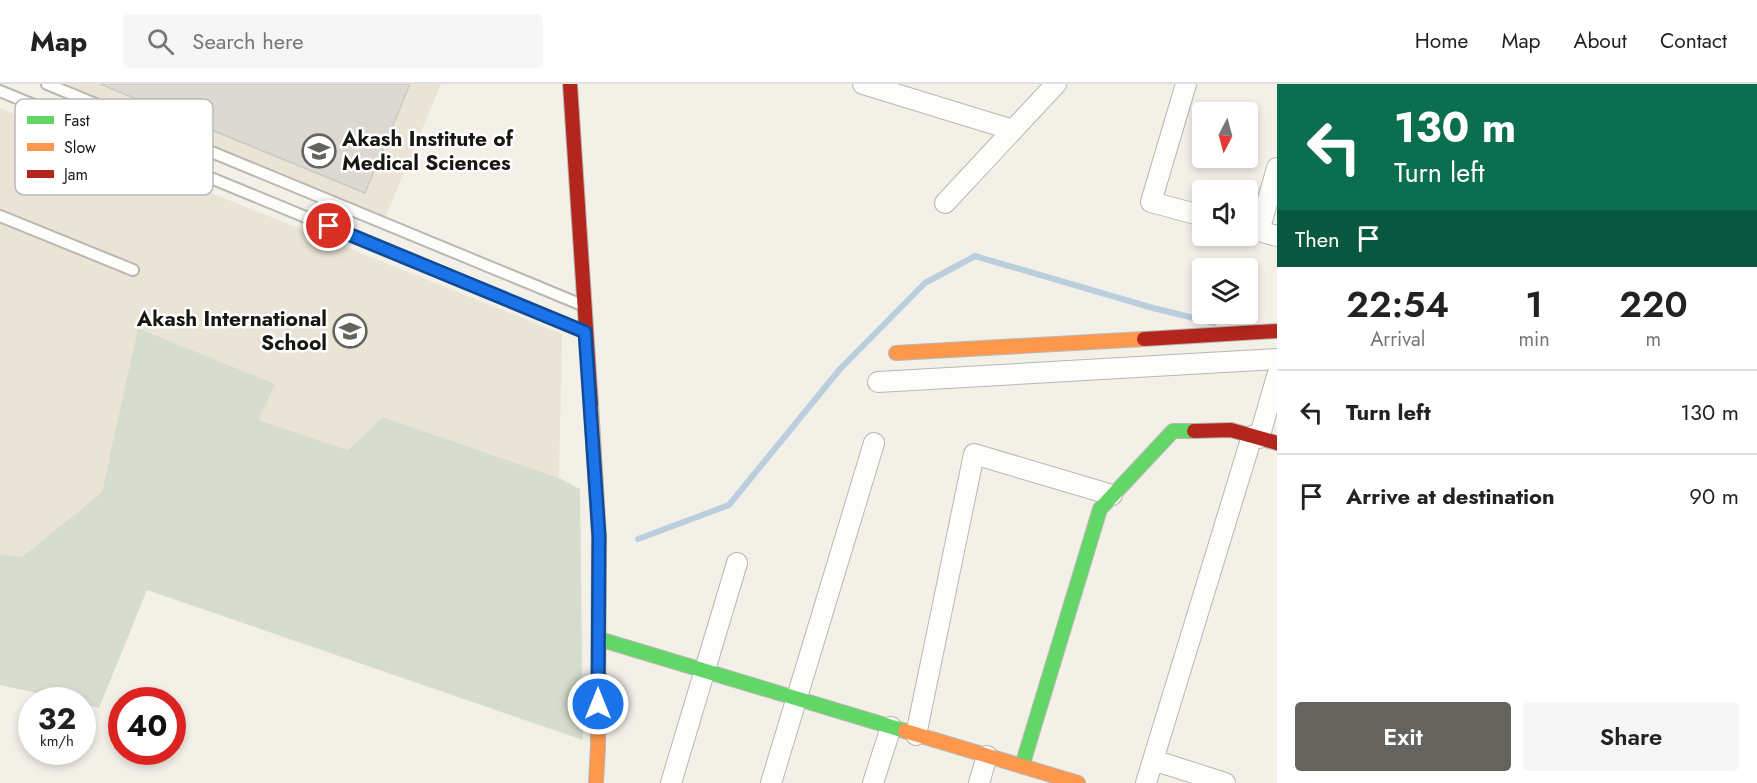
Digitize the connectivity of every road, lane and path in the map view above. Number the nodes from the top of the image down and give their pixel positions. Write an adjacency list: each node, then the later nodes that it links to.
1 (47, 84): 8 (lane)
2 (570, 84): 18 (street)
3 (863, 84): 9 (street)
4 (1056, 84): 9 (street)
5 (1186, 84): 14 (street)
6 (0, 91): 7 (lane)
7 (19, 99)
8 (83, 99)
9 (1013, 130): 13 (street)
10 (213, 153): 18 (lane)
11 (1277, 168): 16 (street)
12 (213, 179): 20 (lane)
13 (945, 203)
14 (1192, 213)
15 (0, 216): 17 (lane)
16 (1261, 231)
17 (133, 270)
18 (584, 306): 20 (street)
19 (1277, 331): 21 (street)
20 (585, 332): 29 (street)
21 (896, 353)
22 (1277, 359): 24 (street)
23 (1277, 376): 25 (street)
24 (878, 382)
25 (1263, 439): 27 (street); 35 (street)
26 (874, 443): 31 (street)
27 (1112, 495): 33 (street); 36 (street)
28 (737, 563): 30 (street)
29 (599, 639): 30 (street); 37 (street)
30 (705, 672): 31 (street); 38 (street)
31 (797, 699): 32 (street); 39 (street)
32 (891, 727): 33 (street); 40 (street)
33 (916, 735): 34 (street)
34 (987, 756): 36 (street); 41 (street)
35 (1153, 760): 43 (street); 44 (street)
36 (1022, 766): 42 (street)
37 (596, 783)
38 (671, 783)
39 (771, 783)
40 (873, 783)
41 (979, 783)
42 (1078, 783)
43 (1146, 783)
44 (1225, 783)

